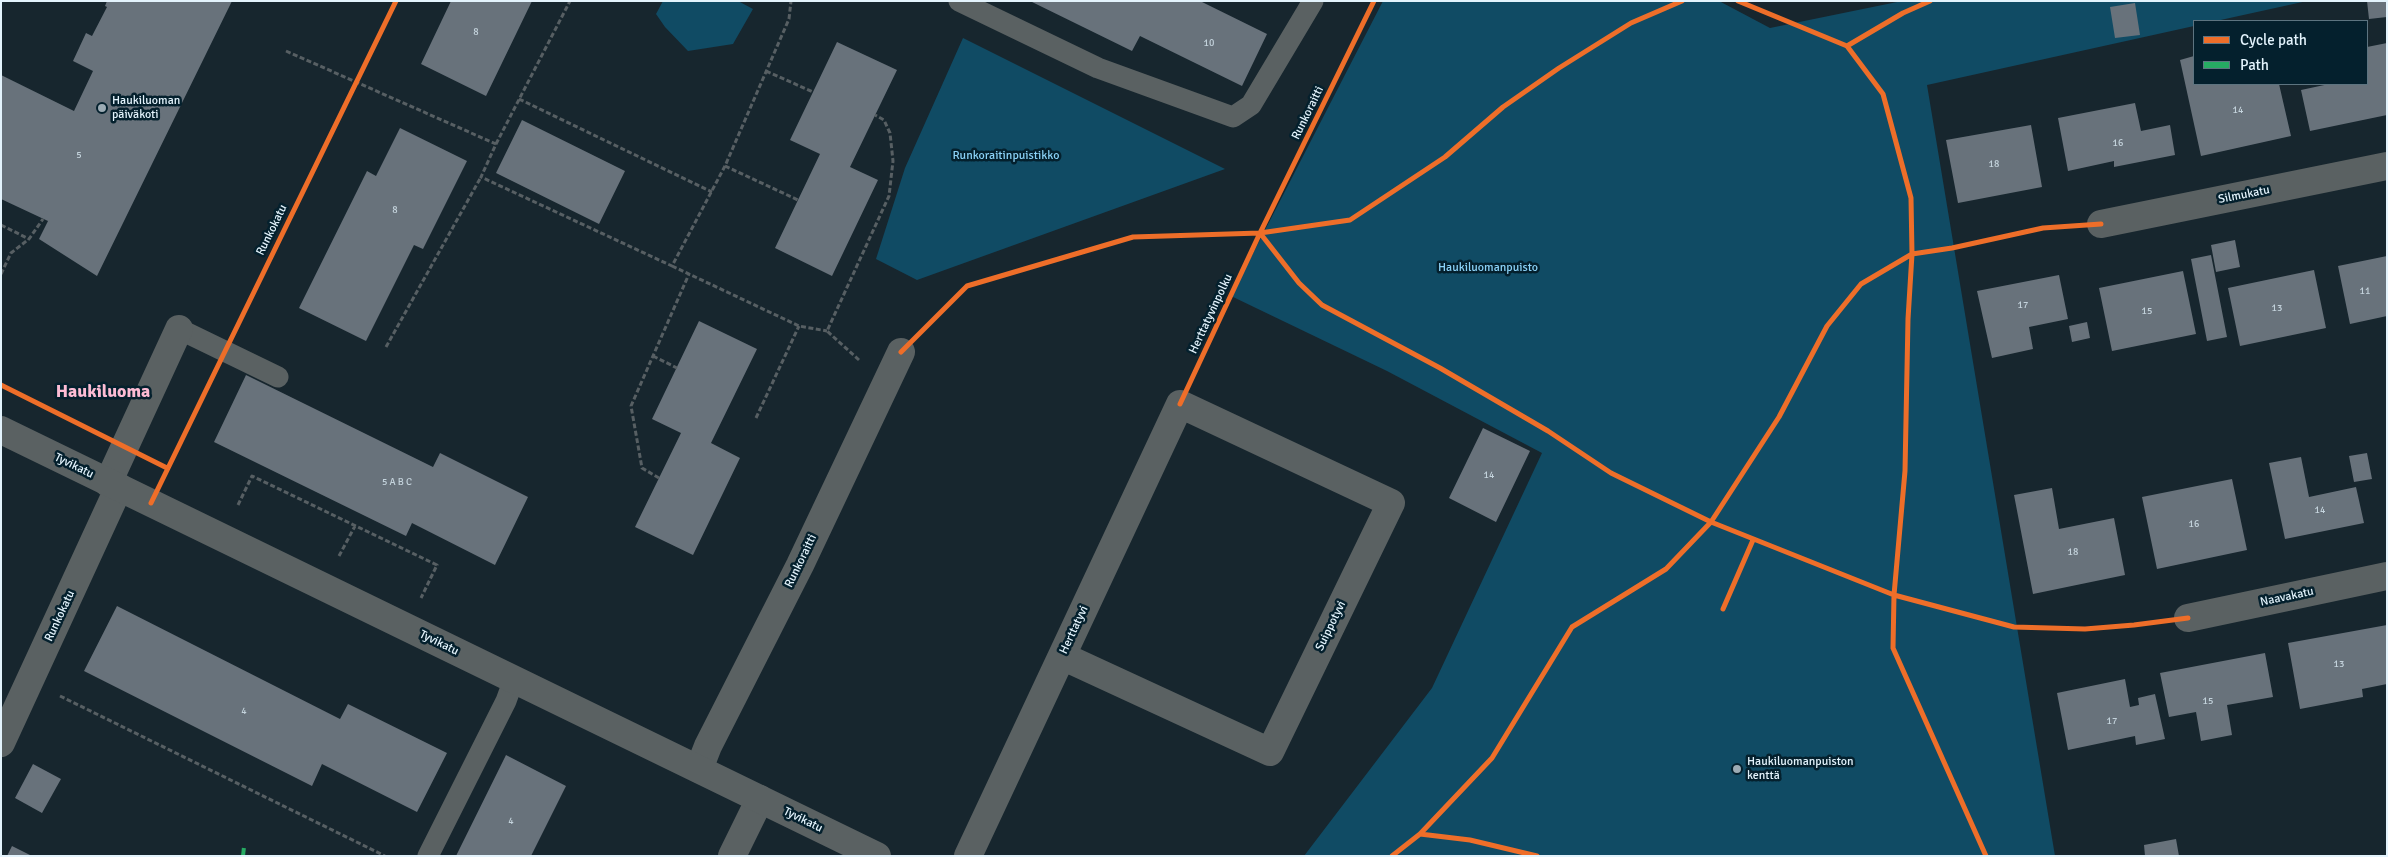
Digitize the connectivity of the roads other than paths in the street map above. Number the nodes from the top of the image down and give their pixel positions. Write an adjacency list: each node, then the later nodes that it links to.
1 (959, 1): 2 (lane)
2 (1313, 1)
3 (2387, 166): 4 (street, Silmukatu)
4 (2101, 224)
5 (179, 329): 7 (lane); 10 (street, Runkokatu)
6 (901, 352): 16 (street, Runkoraitti)
7 (278, 377)
8 (1180, 404): 13 (street, Herttatyvi); 13 (street, Suippotyvi)
9 (1, 430): 10 (street, Tyvikatu)
10 (113, 485): 14 (street, Tyvikatu); 15 (street, Runkokatu)
11 (2387, 576): 12 (street, Naavakatu)
12 (2188, 618)
13 (1062, 656): 21 (street, Herttatyvi)
14 (514, 679): 16 (street, Tyvikatu); 18 (lane)
15 (1, 744)
16 (699, 769): 17 (street, Tyvikatu)
17 (760, 799): 19 (street); 20 (street, Tyvikatu)
18 (428, 856)
19 (732, 856)
20 (877, 856)
21 (968, 856)

